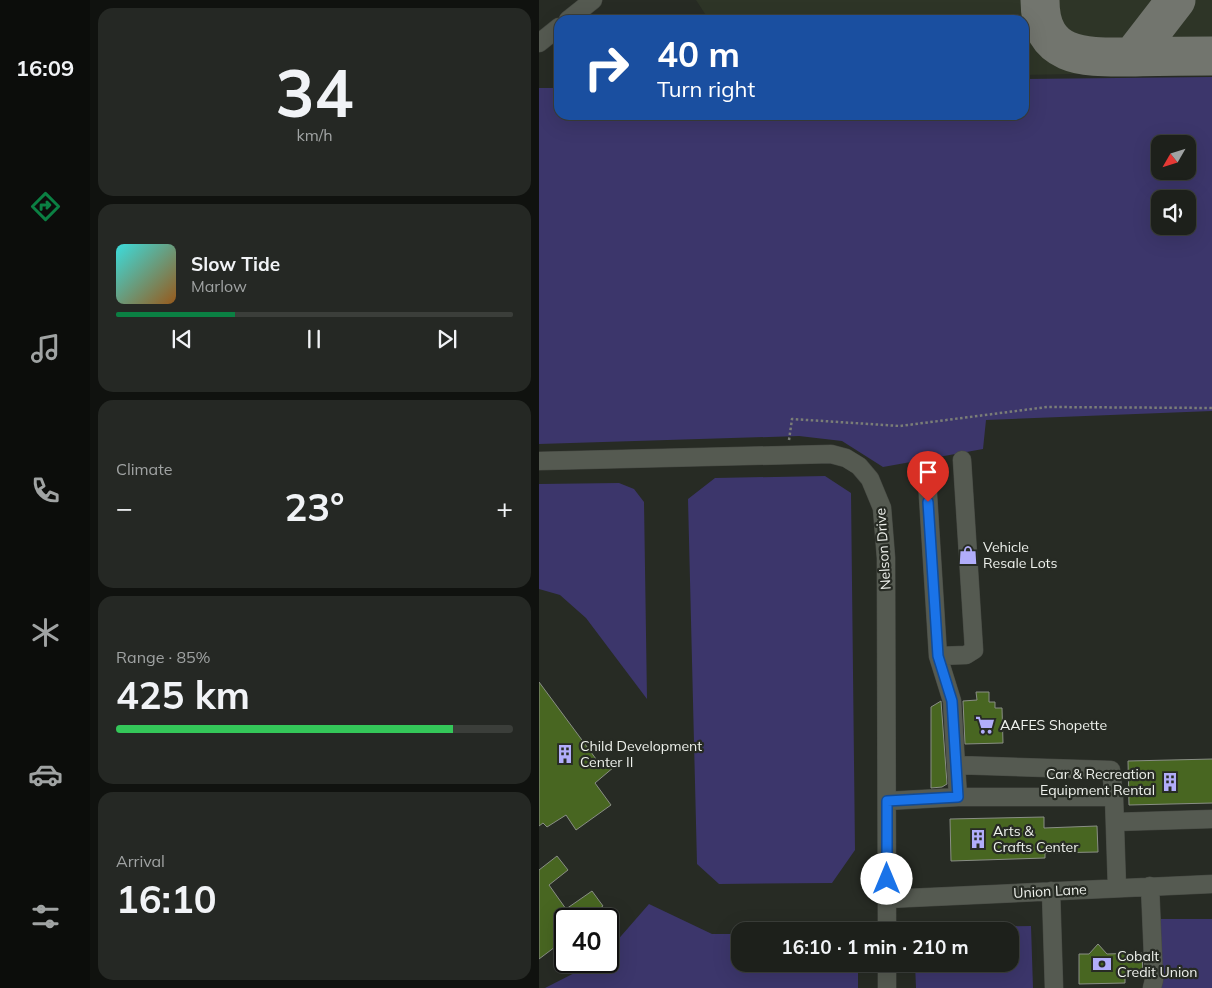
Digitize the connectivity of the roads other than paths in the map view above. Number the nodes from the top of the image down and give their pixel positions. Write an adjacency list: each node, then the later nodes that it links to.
1 (593, 0): 2 (street)
2 (574, 15)
3 (554, 31): 4 (street)
4 (539, 43)
5 (962, 460): 8 (street)
6 (539, 461): 12 (street, Nelson Drive)
7 (926, 463): 8 (street)
8 (938, 656): 9 (street)
9 (956, 765): 10 (street); 11 (street)
10 (958, 797): 11 (street); 12 (street)
11 (1114, 798): 14 (street)
12 (887, 801): 19 (street, Nelson Drive)
13 (1212, 818): 14 (street)
14 (1115, 822): 17 (street)
15 (1212, 884): 16 (street, Union Lane)
16 (1150, 886): 17 (street, Union Lane); 24 (street)
17 (1117, 888): 18 (street, Union Lane)
18 (1051, 891): 19 (street, Union Lane); 23 (street)
19 (887, 899): 20 (street, Nelson Drive)
20 (887, 922)
21 (887, 972): 22 (street)
22 (887, 988)
23 (1055, 988)
24 (1152, 988)

